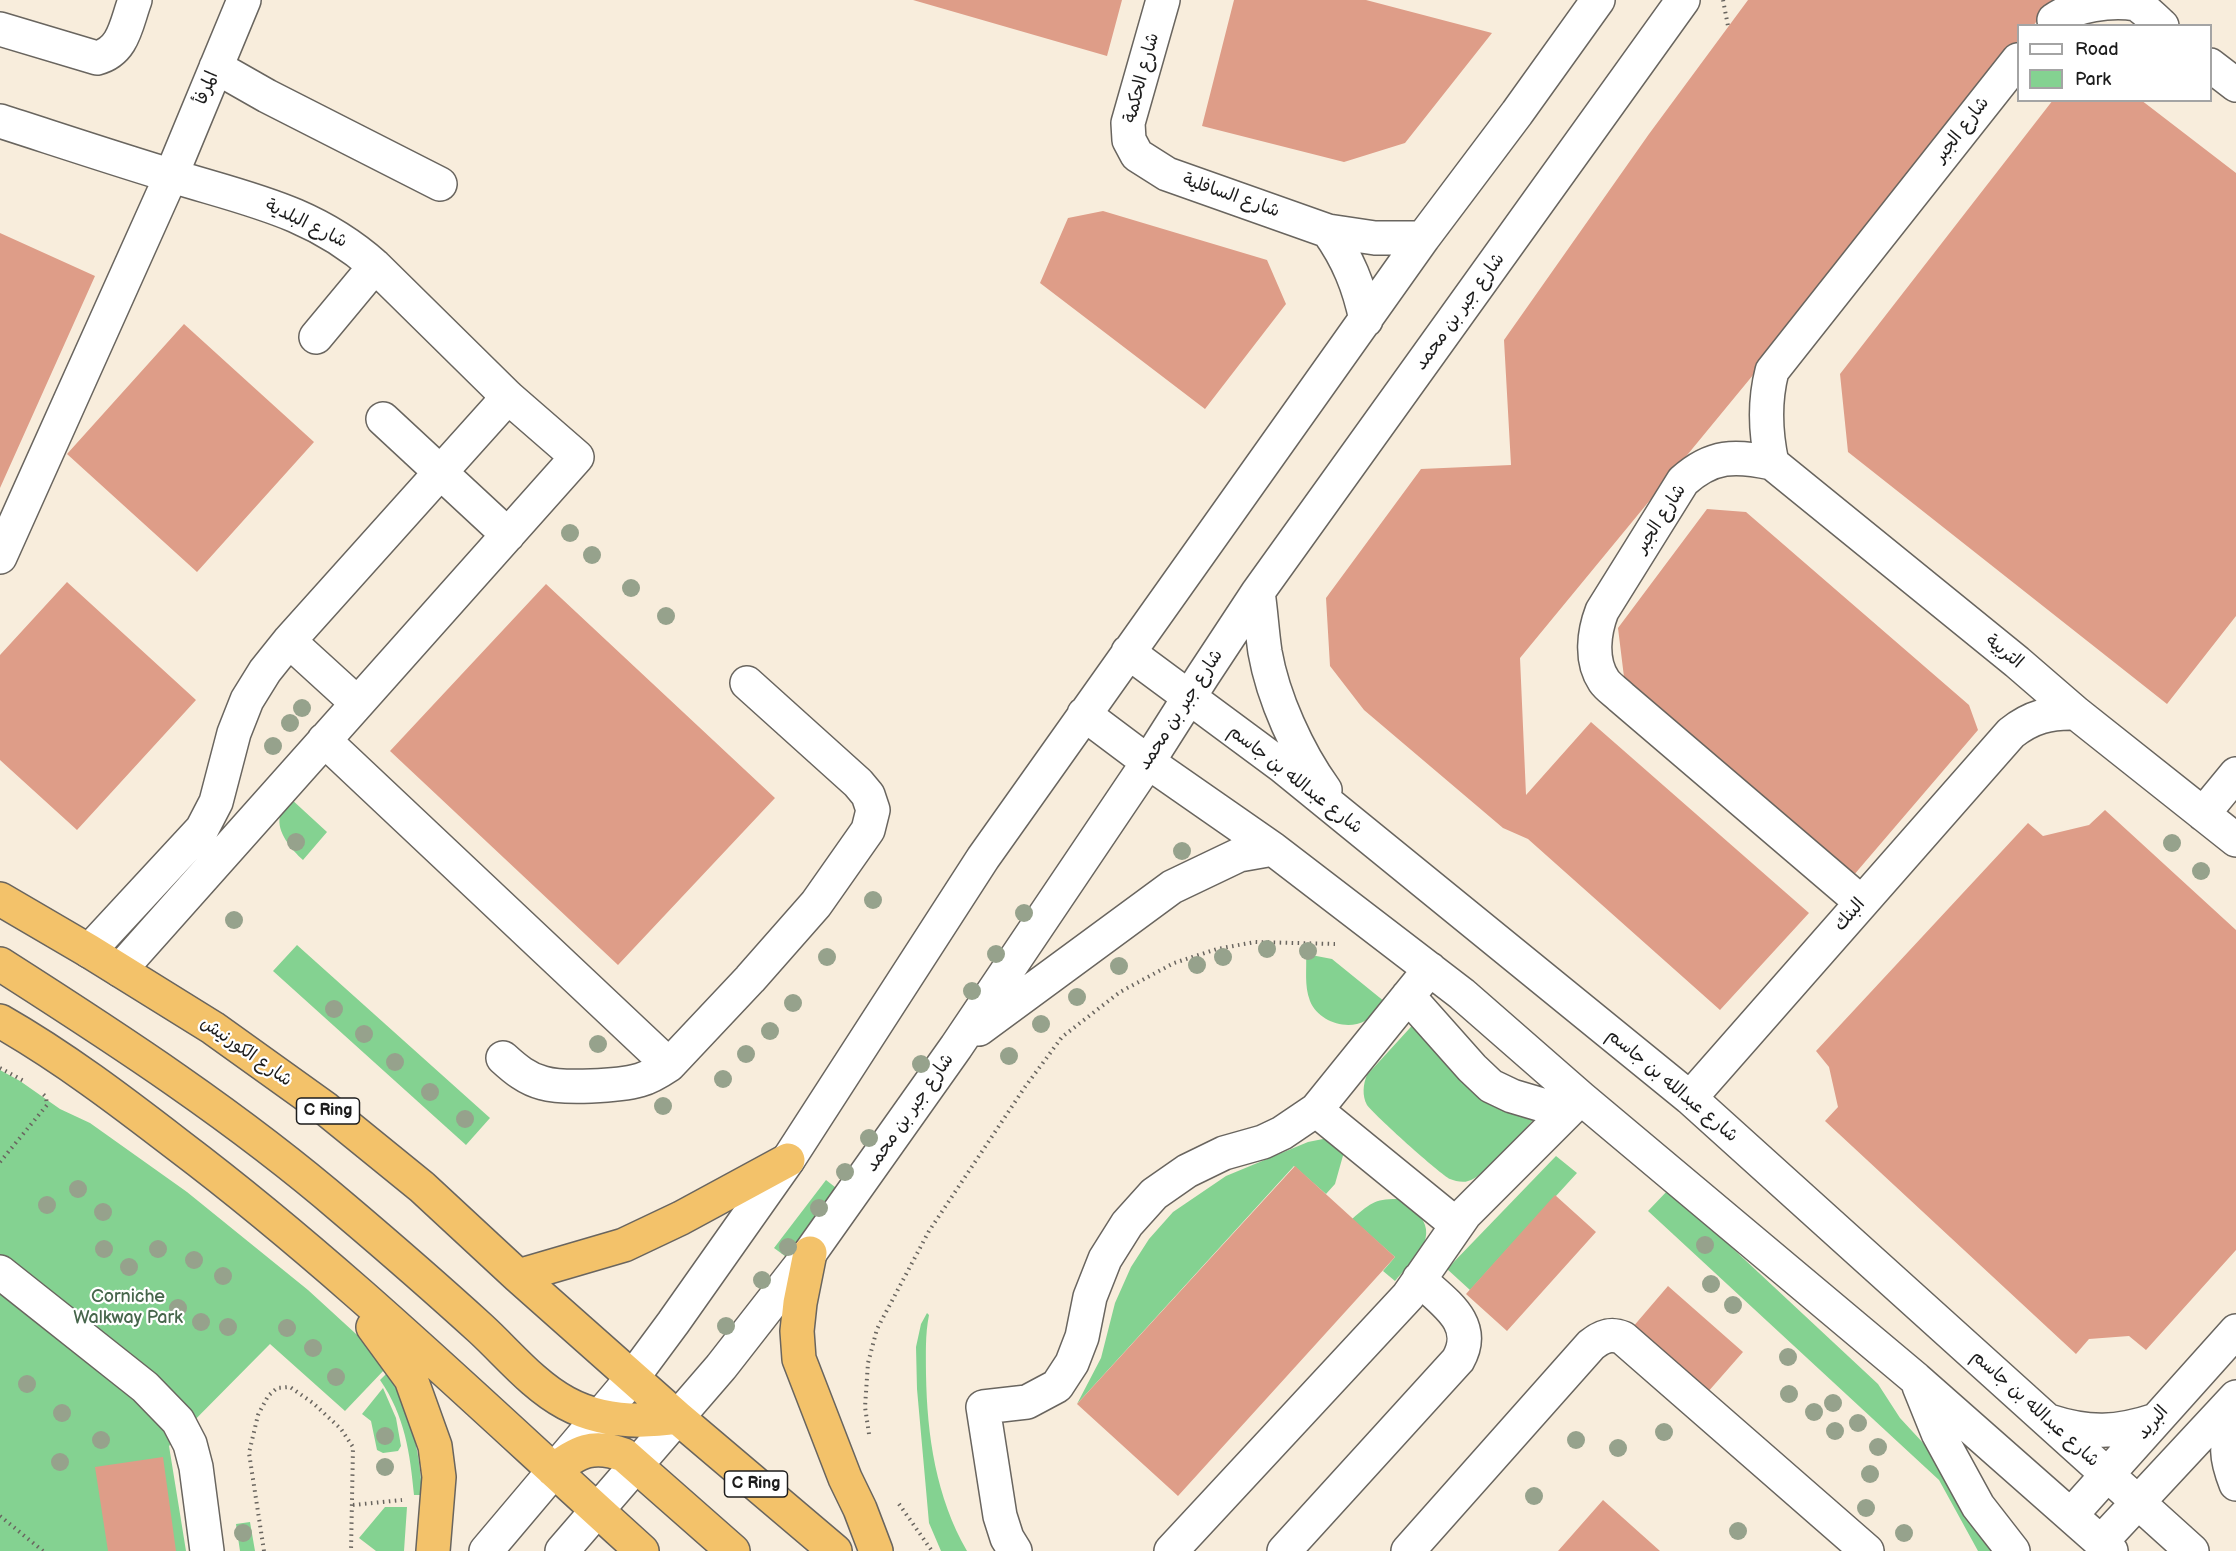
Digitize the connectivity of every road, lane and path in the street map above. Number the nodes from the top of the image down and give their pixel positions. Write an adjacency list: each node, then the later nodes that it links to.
1 (135, 0): 11 (street)
2 (244, 0): 14 (street, المرفأ)
3 (1164, 0): 17 (street, شارع الحكمة)
4 (1598, 0): 21 (street)
5 (1683, 0): 31 (street, شارع جبر بن محمد)
6 (1723, 0): 10 (path)
7 (2135, 2): 8 (street); 9 (street)
8 (2058, 15)
9 (2160, 24)
10 (1728, 26)
11 (0, 29)
12 (2017, 63): 27 (street, شارع الجبر)
13 (2212, 66): 15 (street)
14 (216, 67): 18 (street, المرفأ); 19 (street)
15 (2236, 85)
16 (0, 122): 18 (street, شارع البلدية)
17 (1137, 155): 20 (street, شارع السافلية)
18 (171, 176): 22 (street, شارع البلدية); 30 (street, المرفأ)
19 (440, 184)
20 (1328, 231): 21 (street, شارع السافلية); 23 (street)
21 (1424, 238): 23 (street)
22 (375, 266): 24 (street); 25 (street, شارع البلدية)
23 (1366, 320): 33 (street)
24 (316, 337)
25 (508, 397): 28 (street); 29 (street, شارع البلدية)
26 (384, 419): 28 (street)
27 (1772, 463): 34 (street, التربية); 51 (street, شارع الجبر)
28 (440, 471): 29 (street); 32 (street)
29 (508, 535): 37 (street)
30 (0, 557)
31 (1258, 592): 36 (street, شارع جبر بن محمد); 47 (street)
32 (288, 641): 37 (street); 44 (street)
33 (1128, 652): 36 (street, شارع عبدالله بن جاسم); 39 (street)
34 (2017, 662): 38 (street, التربية); 40 (street, البنك)
35 (747, 683): 61 (street)
36 (1188, 698): 42 (street, شارع جبر بن محمد); 47 (street, شارع عبدالله بن جاسم)
37 (357, 704): 41 (street)
38 (2076, 713): 40 (street, البنك); 46 (street, التربية)
39 (1084, 714): 42 (street); 68 (street)
40 (2011, 733): 51 (street, البنك)
41 (324, 740): 45 (street); 61 (street)
42 (1148, 762): 49 (street); 59 (street, شارع جبر بن محمد)
43 (2236, 774): 46 (street)
44 (221, 777): 45 (street); 53 (street)
45 (264, 808): 56 (street)
46 (2203, 814): 48 (street, التربية)
47 (1346, 819): 65 (street, شارع عبدالله بن جاسم)
48 (2236, 840)
49 (1273, 849): 55 (street); 59 (street)
50 (0, 899): 53 (highway, شارع الكورنيش / C Ring)
51 (1861, 902): 65 (street, البنك)
52 (1346, 946): 85 (path)
53 (89, 951): 56 (highway, شارع الكورنيش / C Ring)
54 (0, 964): 80 (highway)
55 (1430, 969): 57 (street); 66 (street)
56 (120, 970): 74 (highway, شارع الكورنيش / C Ring)
57 (1408, 996): 66 (street); 67 (street)
58 (0, 1021): 72 (highway)
59 (956, 1047): 71 (street, شارع جبر بن محمد)
60 (503, 1058): 61 (street)
61 (669, 1065)
62 (0, 1068): 63 (path)
63 (29, 1084)
64 (39, 1090): 69 (path)
65 (1689, 1098): 84 (street, شارع عبدالله بن جاسم)
66 (1573, 1105): 70 (street); 78 (street)
67 (1316, 1110): 70 (street); 110 (street)
68 (788, 1160): 74 (highway); 77 (street)
69 (0, 1162)
70 (1456, 1225): 75 (street)
71 (810, 1253): 81 (street, شارع جبر بن محمد); 108 (highway)
72 (318, 1257): 87 (highway); 102 (highway)
73 (0, 1272): 99 (street)
74 (518, 1276): 77 (highway, شارع الكورنيش / C Ring)
75 (1419, 1279): 111 (street); 112 (street)
76 (2236, 1331): 83 (street, البريد)
77 (633, 1377): 80 (street); 81 (highway, شارع الكورنيش / C Ring)
78 (1916, 1379): 95 (street); 115 (street)
79 (2236, 1397): 92 (street)
80 (600, 1416): 81 (highway); 87 (street)
81 (677, 1417): 86 (street); 107 (highway, شارع الكورنيش / C Ring)
82 (2236, 1418): 89 (street)
83 (2156, 1420): 84 (street); 88 (street, البريد)
84 (2049, 1421): 88 (street, شارع عبدالله بن جاسم)
85 (870, 1442)
86 (635, 1465): 87 (highway); 94 (street); 106 (highway)
87 (553, 1470): 94 (highway); 103 (street)
88 (2108, 1476): 92 (street, شارع عبدالله بن جاسم); 95 (street, البريد)
89 (2236, 1484)
90 (411, 1499): 93 (path)
91 (896, 1500): 109 (path)
92 (2138, 1503): 97 (street); 116 (street, شارع عبدالله بن جاسم)
93 (353, 1505): 100 (path); 101 (path)
94 (596, 1510): 104 (street); 105 (highway)
95 (2071, 1515): 97 (street)
96 (0, 1516): 98 (path)
97 (2106, 1546)
98 (43, 1551)
99 (207, 1551)
100 (264, 1551)
101 (351, 1551)
102 (433, 1551)
103 (486, 1551)
104 (562, 1551)
105 (642, 1551)
106 (733, 1551)
107 (835, 1551)
108 (876, 1551)
109 (932, 1551)
110 (1015, 1551)
111 (1172, 1551)
112 (1284, 1551)
113 (1408, 1551): 114 (street)
114 (1867, 1551)
115 (2013, 1551)
116 (2192, 1551)

